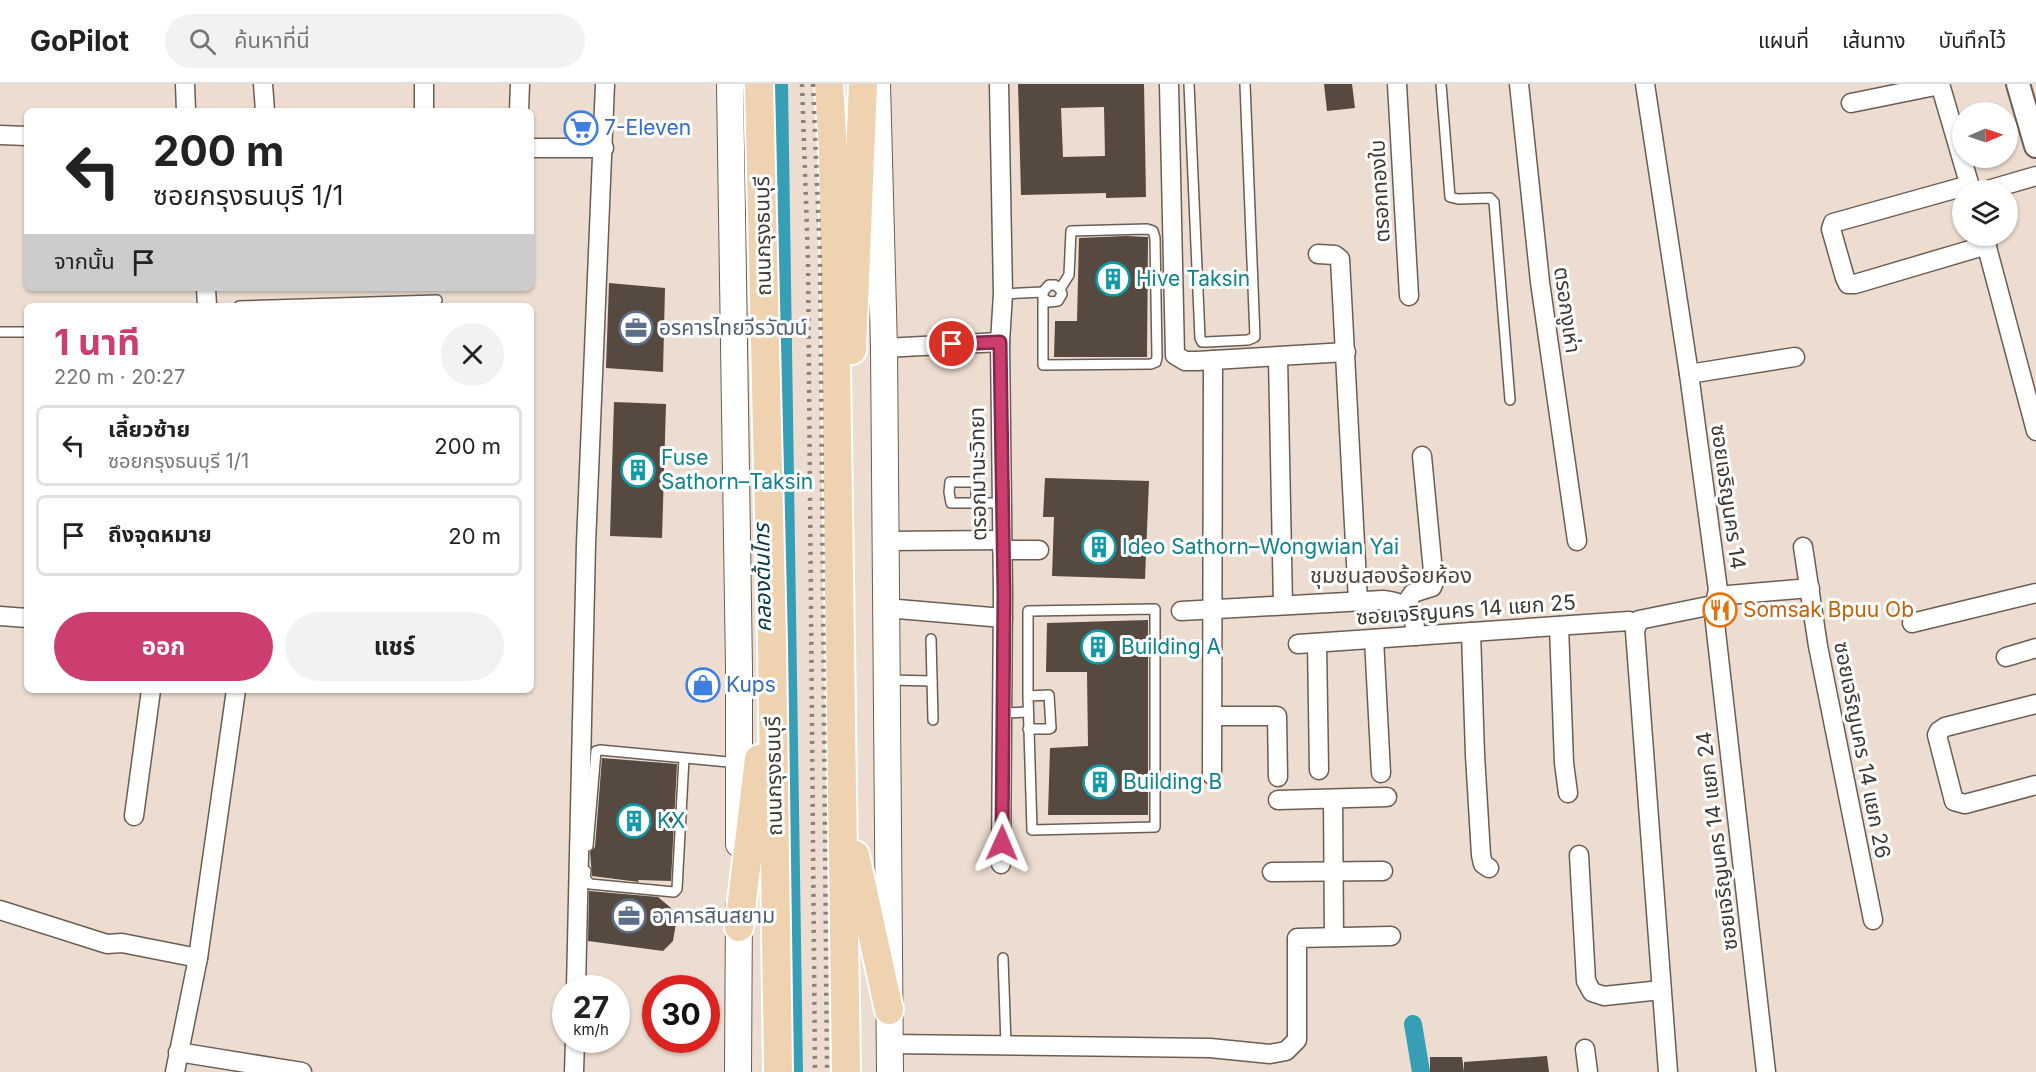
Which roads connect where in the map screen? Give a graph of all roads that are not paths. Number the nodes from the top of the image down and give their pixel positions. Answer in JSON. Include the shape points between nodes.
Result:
{"nodes":[{"id":1,"x":185,"y":84,"type":"edge"},
{"id":2,"x":263,"y":84,"type":"edge"},
{"id":3,"x":424,"y":84,"type":"edge"},
{"id":4,"x":520,"y":84,"type":"edge"},
{"id":5,"x":605,"y":84,"type":"edge"},
{"id":6,"x":730,"y":84,"type":"edge"},
{"id":7,"x":746,"y":84,"type":"edge"},
{"id":8,"x":759,"y":84,"type":"edge"},
{"id":9,"x":829,"y":84,"type":"edge"},
{"id":10,"x":863,"y":84,"type":"edge"},
{"id":11,"x":877,"y":84,"type":"edge"},
{"id":12,"x":999,"y":84,"type":"edge"},
{"id":13,"x":1169,"y":84,"type":"edge"},
{"id":14,"x":1189,"y":84,"type":"edge"},
{"id":15,"x":1245,"y":84,"type":"edge"},
{"id":16,"x":1397,"y":84,"type":"edge"},
{"id":17,"x":1441,"y":84,"type":"edge"},
{"id":18,"x":1519,"y":84,"type":"edge"},
{"id":19,"x":1645,"y":84,"type":"edge"},
{"id":20,"x":2018,"y":84,"type":"edge"},
{"id":21,"x":1940,"y":85,"type":"edge"},
{"id":22,"x":1851,"y":103,"type":"dead end"},
{"id":23,"x":186,"y":108,"type":"edge"},
{"id":24,"x":265,"y":108,"type":"edge"},
{"id":25,"x":424,"y":108,"type":"edge"},
{"id":26,"x":519,"y":108,"type":"edge"},
{"id":27,"x":0,"y":135,"type":"edge"},
{"id":28,"x":24,"y":136,"type":"edge"},
{"id":29,"x":2036,"y":146,"type":"edge"},
{"id":30,"x":534,"y":148,"type":"edge"},
{"id":31,"x":604,"y":148,"type":"junction"},
{"id":32,"x":2036,"y":176,"type":"edge"},
{"id":33,"x":1968,"y":180,"type":"edge"},
{"id":34,"x":2018,"y":181,"type":"edge"},
{"id":35,"x":1952,"y":193,"type":"edge"},
{"id":36,"x":1967,"y":246,"type":"edge"},
{"id":37,"x":1987,"y":246,"type":"edge"},
{"id":38,"x":1318,"y":254,"type":"dead end"},
{"id":39,"x":764,"y":259,"type":"junction"},
{"id":40,"x":1060,"y":289,"type":"junction"},
{"id":41,"x":1003,"y":294,"type":"junction"},
{"id":42,"x":1044,"y":296,"type":"junction"},
{"id":43,"x":1409,"y":296,"type":"dead end"},
{"id":44,"x":437,"y":300,"type":"dead end"},
{"id":45,"x":338,"y":303,"type":"edge"},
{"id":46,"x":0,"y":332,"type":"edge"},
{"id":47,"x":24,"y":332,"type":"edge"},
{"id":48,"x":1000,"y":342,"type":"junction"},
{"id":49,"x":884,"y":348,"type":"junction"},
{"id":50,"x":1346,"y":352,"type":"junction"},
{"id":51,"x":1278,"y":357,"type":"junction"},
{"id":52,"x":1795,"y":357,"type":"dead end"},
{"id":53,"x":1213,"y":360,"type":"junction"},
{"id":54,"x":1689,"y":374,"type":"junction"},
{"id":55,"x":1510,"y":400,"type":"dead end"},
{"id":56,"x":2036,"y":431,"type":"edge"},
{"id":57,"x":1422,"y":456,"type":"dead end"},
{"id":58,"x":837,"y":486,"type":"junction"},
{"id":59,"x":976,"y":503,"type":"dead end"},
{"id":60,"x":1001,"y":503,"type":"junction"},
{"id":61,"x":886,"y":541,"type":"junction"},
{"id":62,"x":1577,"y":541,"type":"dead end"},
{"id":63,"x":1032,"y":544,"type":"dead end"},
{"id":64,"x":1002,"y":545,"type":"junction"},
{"id":65,"x":1803,"y":546,"type":"dead end"},
{"id":66,"x":1810,"y":588,"type":"junction"},
{"id":67,"x":2036,"y":593,"type":"edge"},
{"id":68,"x":1358,"y":601,"type":"junction"},
{"id":69,"x":1715,"y":601,"type":"junction"},
{"id":70,"x":1282,"y":605,"type":"junction"},
{"id":71,"x":1405,"y":605,"type":"junction"},
{"id":72,"x":886,"y":608,"type":"junction"},
{"id":73,"x":1214,"y":609,"type":"junction"},
{"id":74,"x":1181,"y":611,"type":"dead end"},
{"id":75,"x":0,"y":616,"type":"edge"},
{"id":76,"x":24,"y":618,"type":"edge"},
{"id":77,"x":1003,"y":618,"type":"junction"},
{"id":78,"x":1912,"y":623,"type":"dead end"},
{"id":79,"x":1636,"y":624,"type":"junction"},
{"id":80,"x":1559,"y":626,"type":"junction"},
{"id":81,"x":1471,"y":632,"type":"junction"},
{"id":82,"x":1416,"y":636,"type":"junction"},
{"id":83,"x":931,"y":639,"type":"dead end"},
{"id":84,"x":1374,"y":639,"type":"junction"},
{"id":85,"x":772,"y":643,"type":"junction"},
{"id":86,"x":1317,"y":643,"type":"junction"},
{"id":87,"x":1298,"y":644,"type":"dead end"},
{"id":88,"x":2036,"y":648,"type":"edge"},
{"id":89,"x":2006,"y":657,"type":"dead end"},
{"id":90,"x":887,"y":680,"type":"junction"},
{"id":91,"x":932,"y":681,"type":"junction"},
{"id":92,"x":151,"y":693,"type":"edge"},
{"id":93,"x":236,"y":693,"type":"edge"},
{"id":94,"x":1028,"y":696,"type":"junction"},
{"id":95,"x":2036,"y":704,"type":"edge"},
{"id":96,"x":1028,"y":712,"type":"junction"},
{"id":97,"x":1003,"y":713,"type":"junction"},
{"id":98,"x":1213,"y":716,"type":"junction"},
{"id":99,"x":933,"y":720,"type":"dead end"},
{"id":100,"x":1028,"y":729,"type":"junction"},
{"id":101,"x":684,"y":758,"type":"junction"},
{"id":102,"x":739,"y":763,"type":"junction"},
{"id":103,"x":1319,"y":770,"type":"dead end"},
{"id":104,"x":1381,"y":774,"type":"dead end"},
{"id":105,"x":1212,"y":775,"type":"dead end"},
{"id":106,"x":1278,"y":777,"type":"dead end"},
{"id":107,"x":2036,"y":785,"type":"edge"},
{"id":108,"x":1568,"y":793,"type":"dead end"},
{"id":109,"x":1387,"y":797,"type":"dead end"},
{"id":110,"x":1334,"y":799,"type":"junction"},
{"id":111,"x":842,"y":800,"type":"junction"},
{"id":112,"x":1278,"y":800,"type":"dead end"},
{"id":113,"x":134,"y":816,"type":"dead end"},
{"id":114,"x":1578,"y":855,"type":"dead end"},
{"id":115,"x":1001,"y":864,"type":"dead end"},
{"id":116,"x":1489,"y":868,"type":"dead end"},
{"id":117,"x":1383,"y":871,"type":"dead end"},
{"id":118,"x":1272,"y":872,"type":"dead end"},
{"id":119,"x":1334,"y":872,"type":"junction"},
{"id":120,"x":0,"y":910,"type":"edge"},
{"id":121,"x":1873,"y":920,"type":"dead end"},
{"id":122,"x":739,"y":927,"type":"junction"},
{"id":123,"x":1391,"y":936,"type":"dead end"},
{"id":124,"x":1334,"y":937,"type":"junction"},
{"id":125,"x":198,"y":958,"type":"junction"},
{"id":126,"x":1003,"y":958,"type":"dead end"},
{"id":127,"x":576,"y":975,"type":"edge"},
{"id":128,"x":1661,"y":990,"type":"junction"},
{"id":129,"x":889,"y":1010,"type":"junction"},
{"id":130,"x":890,"y":1044,"type":"junction"},
{"id":131,"x":1006,"y":1045,"type":"junction"},
{"id":132,"x":1585,"y":1048,"type":"dead end"},
{"id":133,"x":178,"y":1052,"type":"junction"},
{"id":134,"x":574,"y":1053,"type":"edge"},
{"id":135,"x":275,"y":1070,"type":"edge"},
{"id":136,"x":175,"y":1072,"type":"edge"},
{"id":137,"x":302,"y":1072,"type":"edge"},
{"id":138,"x":574,"y":1072,"type":"edge"},
{"id":139,"x":738,"y":1072,"type":"edge"},
{"id":140,"x":778,"y":1072,"type":"edge"},
{"id":141,"x":846,"y":1072,"type":"edge"},
{"id":142,"x":890,"y":1072,"type":"edge"},
{"id":143,"x":1588,"y":1072,"type":"edge"},
{"id":144,"x":1668,"y":1072,"type":"edge"},
{"id":145,"x":1766,"y":1072,"type":"edge"}],
"edges":[{"from":1,"to":23,"type":"street"},
{"from":2,"to":24,"type":"street"},
{"from":3,"to":25,"type":"street"},
{"from":4,"to":26,"type":"street"},
{"from":5,"to":31,"type":"street"},
{"from":6,"to":102,"type":"main road","name":"ถนนกรุงธนบุรี"},
{"from":7,"to":39,"type":"main road"},
{"from":8,"to":39,"type":"main road","name":"ถนนกรุงธนบุรี"},
{"from":9,"to":58,"type":"main road"},
{"from":10,"to":58,"type":"main road","via":[[854,321]]},
{"from":11,"to":49,"type":"main road"},
{"from":12,"to":41,"type":"street","name":"ตรอกมานะวิทยา"},
{"from":13,"to":53,"type":"street","via":[[1175,355],[1185,361]]},
{"from":14,"to":15,"type":"lane","via":[[1200,338],[1207,342],[1255,337]]},
{"from":16,"to":43,"type":"street","name":"ตรอกทองใบ"},
{"from":17,"to":55,"type":"lane","via":[[1450,197],[1490,198],[1494,202]]},
{"from":18,"to":62,"type":"street","name":"ตรอกงูเห่า","via":[[1540,282]]},
{"from":19,"to":54,"type":"street","name":"ซอยเจริญนคร 14"},
{"from":20,"to":29,"type":"street"},
{"from":21,"to":22,"type":"street"},
{"from":21,"to":33,"type":"street"},
{"from":27,"to":28,"type":"street"},
{"from":30,"to":31,"type":"street"},
{"from":31,"to":127,"type":"street","via":[[586,544]]},
{"from":32,"to":34,"type":"street"},
{"from":35,"to":36,"type":"street","via":[[1833,223],[1831,229],[1845,278],[1848,284],[1855,284]]},
{"from":37,"to":56,"type":"street"},
{"from":38,"to":50,"type":"street","via":[[1340,259]]},
{"from":39,"to":85,"type":"main road","name":"ถนนกรุงธนบุรี"},
{"from":40,"to":42,"type":"lane","via":[[1046,287]]},
{"from":40,"to":42,"type":"lane","via":[[1058,302],[1049,302]]},
{"from":40,"to":42,"type":"lane","via":[[1069,275],[1071,231],[1154,231],[1156,362],[1044,365]]},
{"from":41,"to":42,"type":"lane"},
{"from":41,"to":48,"type":"street","name":"ตรอกมานะวิทยา"},
{"from":44,"to":45,"type":"lane"},
{"from":46,"to":47,"type":"lane"},
{"from":48,"to":49,"type":"street"},
{"from":48,"to":60,"type":"street","name":"ตรอกมานะวิทยา"},
{"from":49,"to":61,"type":"main road"},
{"from":50,"to":51,"type":"street"},
{"from":50,"to":68,"type":"street"},
{"from":51,"to":53,"type":"street"},
{"from":51,"to":70,"type":"street"},
{"from":52,"to":54,"type":"street"},
{"from":53,"to":73,"type":"street"},
{"from":54,"to":69,"type":"street","name":"ซอยเจริญนคร 14","via":[[1718,590]]},
{"from":57,"to":71,"type":"street","via":[[1434,582],[1432,587],[1413,593]]},
{"from":58,"to":111,"type":"main road"},
{"from":59,"to":60,"type":"lane"},
{"from":60,"to":64,"type":"street","name":"ตรอกมานะวิทยา"},
{"from":61,"to":64,"type":"street"},
{"from":61,"to":72,"type":"main road"},
{"from":63,"to":64,"type":"street"},
{"from":64,"to":77,"type":"street","name":"ตรอกมานะวิทยา"},
{"from":65,"to":66,"type":"street","name":"ซอยเจริญนคร 14 แยก 26"},
{"from":66,"to":69,"type":"street"},
{"from":66,"to":121,"type":"street","name":"ซอยเจริญนคร 14 แยก 26"},
{"from":67,"to":78,"type":"street"},
{"from":68,"to":70,"type":"street"},
{"from":68,"to":71,"type":"street","via":[[1383,600]]},
{"from":69,"to":79,"type":"street","via":[[1639,620]]},
{"from":69,"to":145,"type":"street","name":"ซอยเจริญนคร 14 แยก 24"},
{"from":70,"to":73,"type":"street"},
{"from":71,"to":82,"type":"street","via":[[1415,622]]},
{"from":72,"to":77,"type":"street"},
{"from":72,"to":90,"type":"main road"},
{"from":73,"to":74,"type":"street"},
{"from":73,"to":98,"type":"street"},
{"from":75,"to":76,"type":"street"},
{"from":77,"to":97,"type":"street","name":"ตรอกมานะวิทยา"},
{"from":79,"to":80,"type":"street","name":"ซอยเจริญนคร 14 แยก 25","via":[[1629,621]]},
{"from":79,"to":128,"type":"street"},
{"from":80,"to":81,"type":"street","name":"ซอยเจริญนคร 14 แยก 25"},
{"from":80,"to":108,"type":"street"},
{"from":81,"to":82,"type":"street","name":"ซอยเจริญนคร 14 แยก 25"},
{"from":81,"to":116,"type":"street","via":[[1480,855]]},
{"from":82,"to":84,"type":"street","name":"ซอยเจริญนคร 14 แยก 25"},
{"from":83,"to":91,"type":"lane"},
{"from":84,"to":86,"type":"street","name":"ซอยเจริญนคร 14 แยก 25"},
{"from":84,"to":104,"type":"street"},
{"from":85,"to":122,"type":"main road"},
{"from":85,"to":140,"type":"main road","name":"ถนนกรุงธนบุรี"},
{"from":86,"to":87,"type":"street","name":"ซอยเจริญนคร 14 แยก 25"},
{"from":86,"to":103,"type":"street"},
{"from":88,"to":89,"type":"street"},
{"from":90,"to":91,"type":"lane"},
{"from":90,"to":129,"type":"main road"},
{"from":91,"to":99,"type":"lane"},
{"from":92,"to":113,"type":"street"},
{"from":93,"to":125,"type":"street"},
{"from":94,"to":96,"type":"lane"},
{"from":94,"to":100,"type":"lane","via":[[1049,695],[1051,728]]},
{"from":94,"to":100,"type":"lane","via":[[1028,611],[1155,609],[1155,827],[1032,830]]},
{"from":95,"to":107,"type":"street","via":[[1945,727],[1937,735],[1954,801],[1965,804]]},
{"from":96,"to":97,"type":"lane"},
{"from":96,"to":100,"type":"lane"},
{"from":97,"to":115,"type":"street","name":"ตรอกมานะวิทยา"},
{"from":98,"to":105,"type":"street"},
{"from":98,"to":106,"type":"street","via":[[1277,716]]},
{"from":101,"to":101,"type":"lane","via":[[596,751],[585,878],[590,884],[677,890]]},
{"from":101,"to":102,"type":"lane"},
{"from":102,"to":122,"type":"main road","name":"ถนนกรุงธนบุรี"},
{"from":109,"to":110,"type":"street"},
{"from":110,"to":112,"type":"street"},
{"from":110,"to":119,"type":"street"},
{"from":111,"to":129,"type":"main road"},
{"from":111,"to":141,"type":"main road"},
{"from":114,"to":128,"type":"street","via":[[1586,981],[1592,992],[1604,996]]},
{"from":117,"to":119,"type":"street"},
{"from":118,"to":119,"type":"street"},
{"from":119,"to":124,"type":"street"},
{"from":120,"to":125,"type":"street","via":[[107,944],[122,943]]},
{"from":122,"to":139,"type":"main road","name":"ถนนกรุงธนบุรี"},
{"from":123,"to":124,"type":"street"},
{"from":124,"to":131,"type":"street","via":[[1297,938],[1297,1040],[1286,1051],[1270,1054],[1210,1048]]},
{"from":125,"to":133,"type":"street"},
{"from":126,"to":131,"type":"lane"},
{"from":128,"to":144,"type":"street"},
{"from":129,"to":130,"type":"main road"},
{"from":130,"to":131,"type":"street"},
{"from":130,"to":142,"type":"main road"},
{"from":132,"to":143,"type":"street"},
{"from":133,"to":135,"type":"street"},
{"from":133,"to":136,"type":"street"},
{"from":134,"to":138,"type":"street"},
{"from":135,"to":137,"type":"street"}]}
